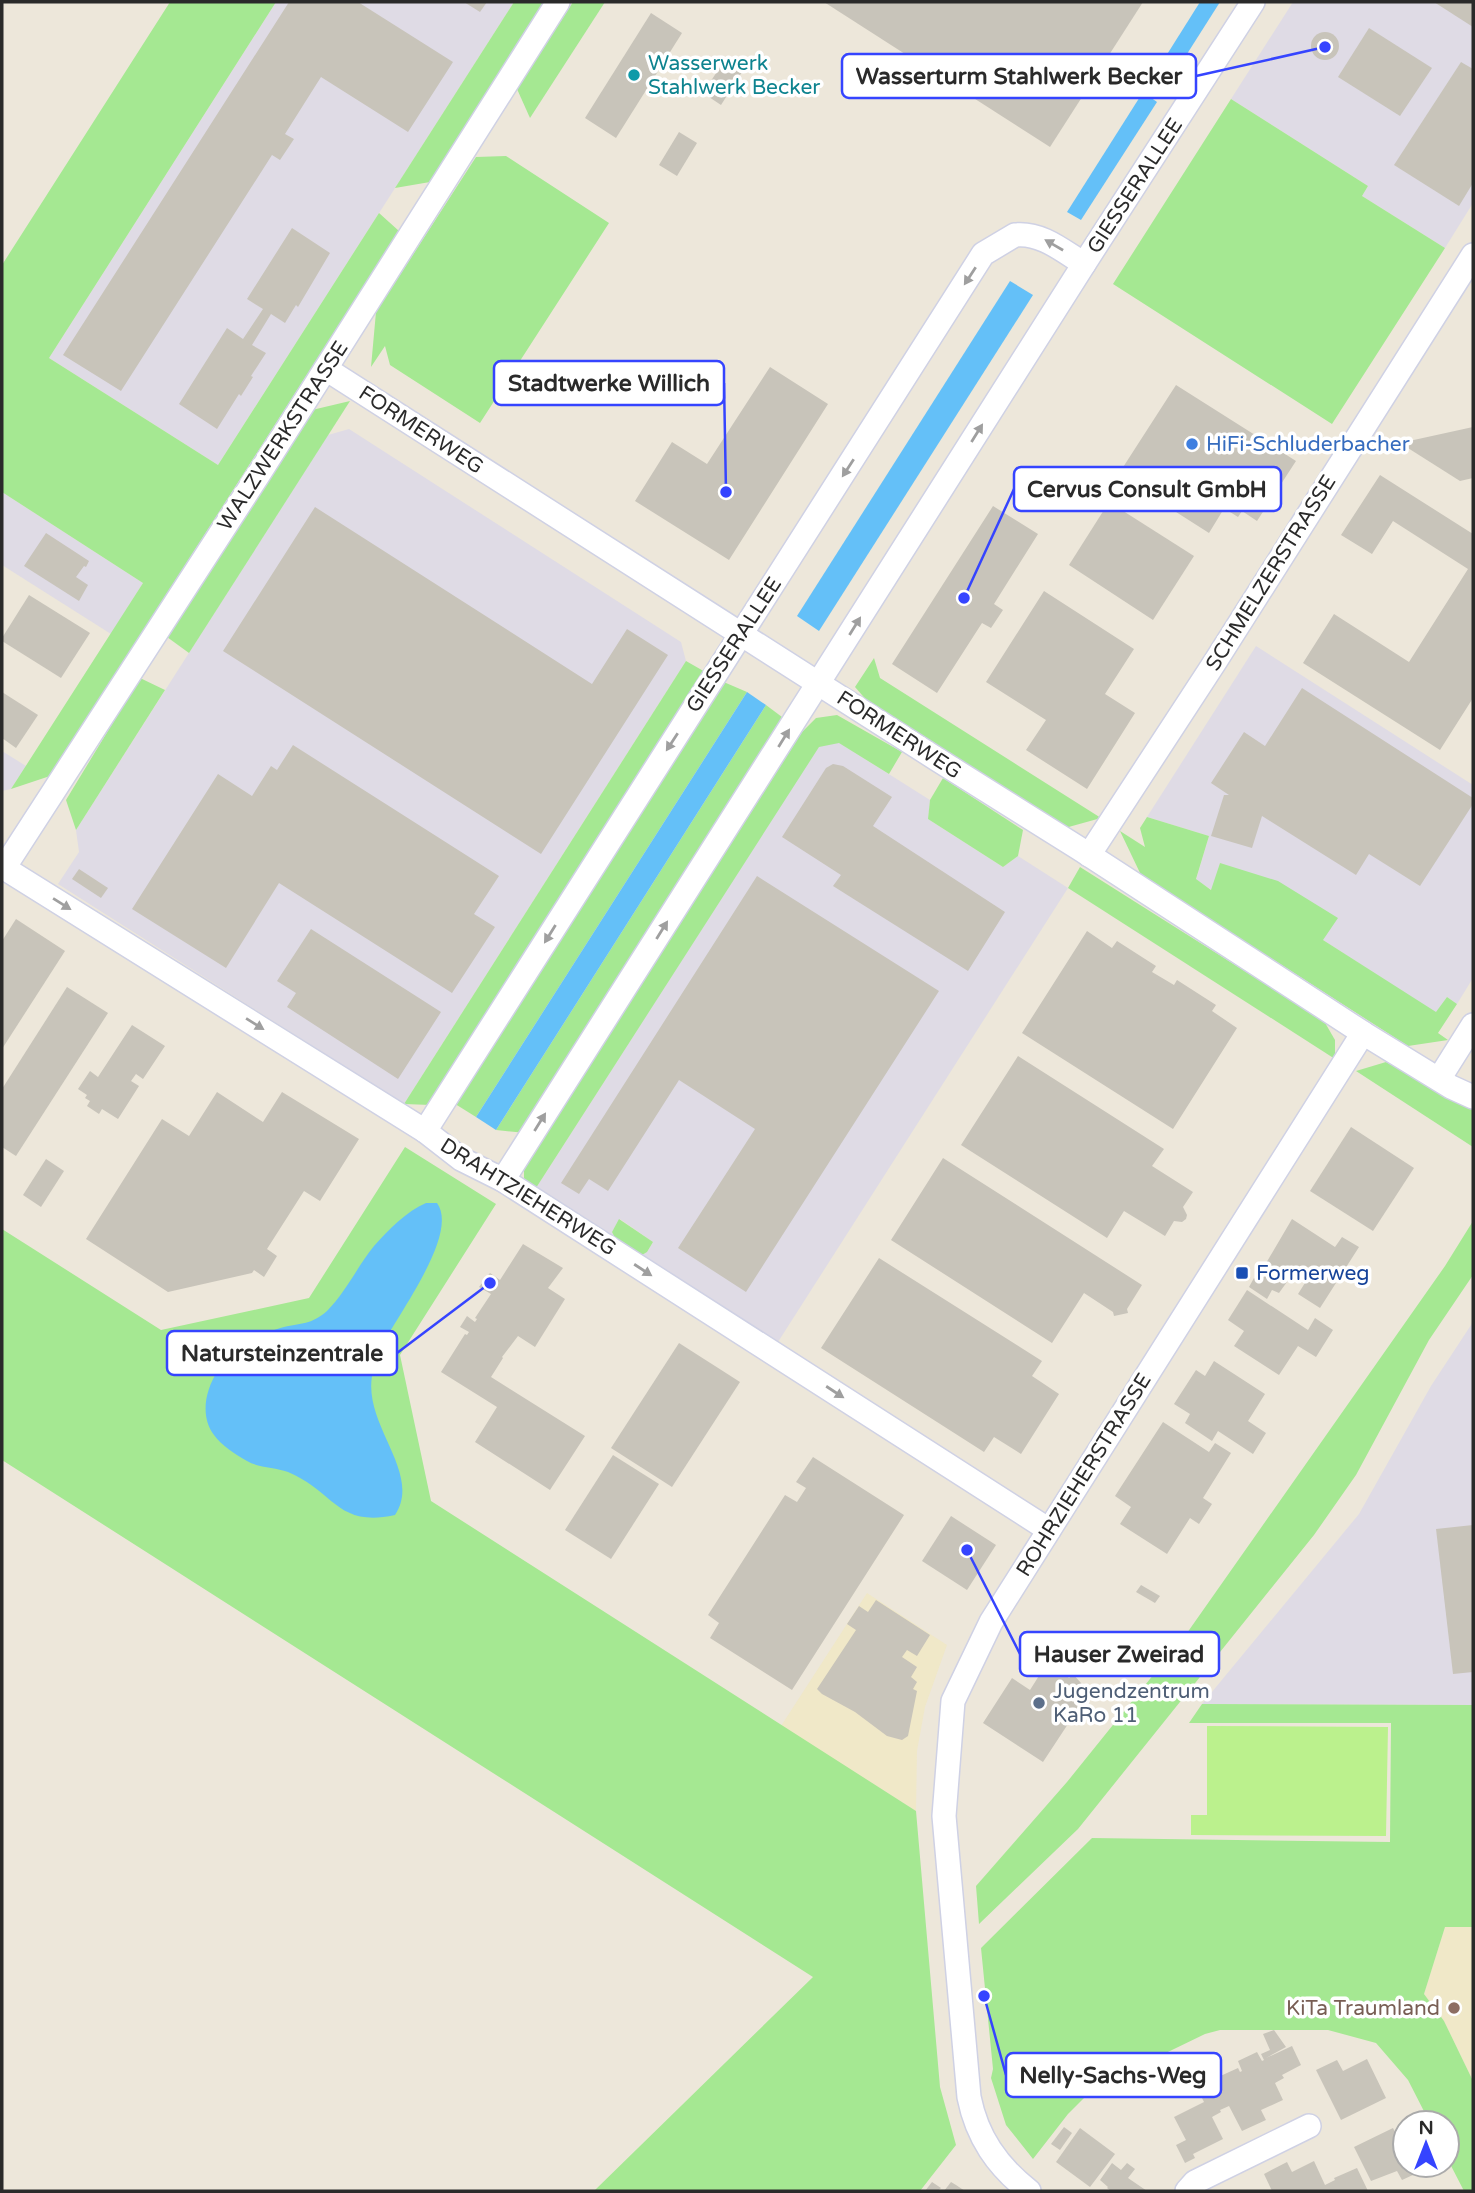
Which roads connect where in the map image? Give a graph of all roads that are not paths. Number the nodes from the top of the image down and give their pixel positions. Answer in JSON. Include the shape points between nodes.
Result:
{"nodes":[{"id":1,"x":558,"y":2,"type":"edge"},
{"id":2,"x":1253,"y":2,"type":"edge"},
{"id":3,"x":1473,"y":255,"type":"edge"},
{"id":4,"x":1084,"y":264,"type":"junction"},
{"id":5,"x":326,"y":369,"type":"junction"},
{"id":6,"x":741,"y":635,"type":"junction"},
{"id":7,"x":819,"y":684,"type":"junction"},
{"id":8,"x":1089,"y":855,"type":"junction"},
{"id":9,"x":4,"y":868,"type":"joint"},
{"id":10,"x":1473,"y":1025,"type":"edge"},
{"id":11,"x":1363,"y":1033,"type":"junction"},
{"id":12,"x":1439,"y":1079,"type":"junction"},
{"id":13,"x":1473,"y":1097,"type":"edge"},
{"id":14,"x":425,"y":1131,"type":"junction"},
{"id":15,"x":503,"y":1180,"type":"junction"},
{"id":16,"x":1049,"y":1530,"type":"junction"},
{"id":17,"x":1309,"y":2126,"type":"dead end"},
{"id":18,"x":1029,"y":2191,"type":"edge"},
{"id":19,"x":1187,"y":2191,"type":"edge"}],
"edges":[{"from":1,"to":5,"type":"street","name":"WALZWERKSTRASSE"},
{"from":2,"to":4,"type":"street","name":"GIESSERALLEE"},
{"from":3,"to":8,"type":"street","name":"SCHMELZERSTRASSE"},
{"from":4,"to":6,"type":"street","name":"GIESSERALLEE","one_way":true,"via":[[1045,240],[1021,234],[984,254]]},
{"from":7,"to":4,"type":"street","name":"GIESSERALLEE","one_way":true},
{"from":5,"to":6,"type":"street","name":"FORMERWEG"},
{"from":5,"to":9,"type":"street","name":"WALZWERKSTRASSE"},
{"from":6,"to":7,"type":"street","name":"FORMERWEG"},
{"from":6,"to":14,"type":"street","name":"GIESSERALLEE","one_way":true},
{"from":7,"to":8,"type":"street","name":"FORMERWEG"},
{"from":15,"to":7,"type":"street","name":"GIESSERALLEE","one_way":true},
{"from":8,"to":11,"type":"street","name":"FORMERWEG"},
{"from":9,"to":14,"type":"street","name":"DRAHTZIEHERWEG","one_way":true},
{"from":10,"to":12,"type":"street"},
{"from":11,"to":12,"type":"street","name":"FORMERWEG"},
{"from":11,"to":16,"type":"street","name":"ROHRZIEHERSTRASSE"},
{"from":12,"to":13,"type":"street","name":"FORMERWEG"},
{"from":14,"to":15,"type":"street","name":"DRAHTZIEHERWEG","via":[[461,1158]]},
{"from":15,"to":16,"type":"street","name":"DRAHTZIEHERWEG","one_way":true},
{"from":16,"to":18,"type":"street","name":"ROHRZIEHERSTRASSE","via":[[991,1622],[953,1701],[944,1816],[972,2110],[991,2153]]},
{"from":17,"to":19,"type":"street","via":[[1195,2182]]}]}
